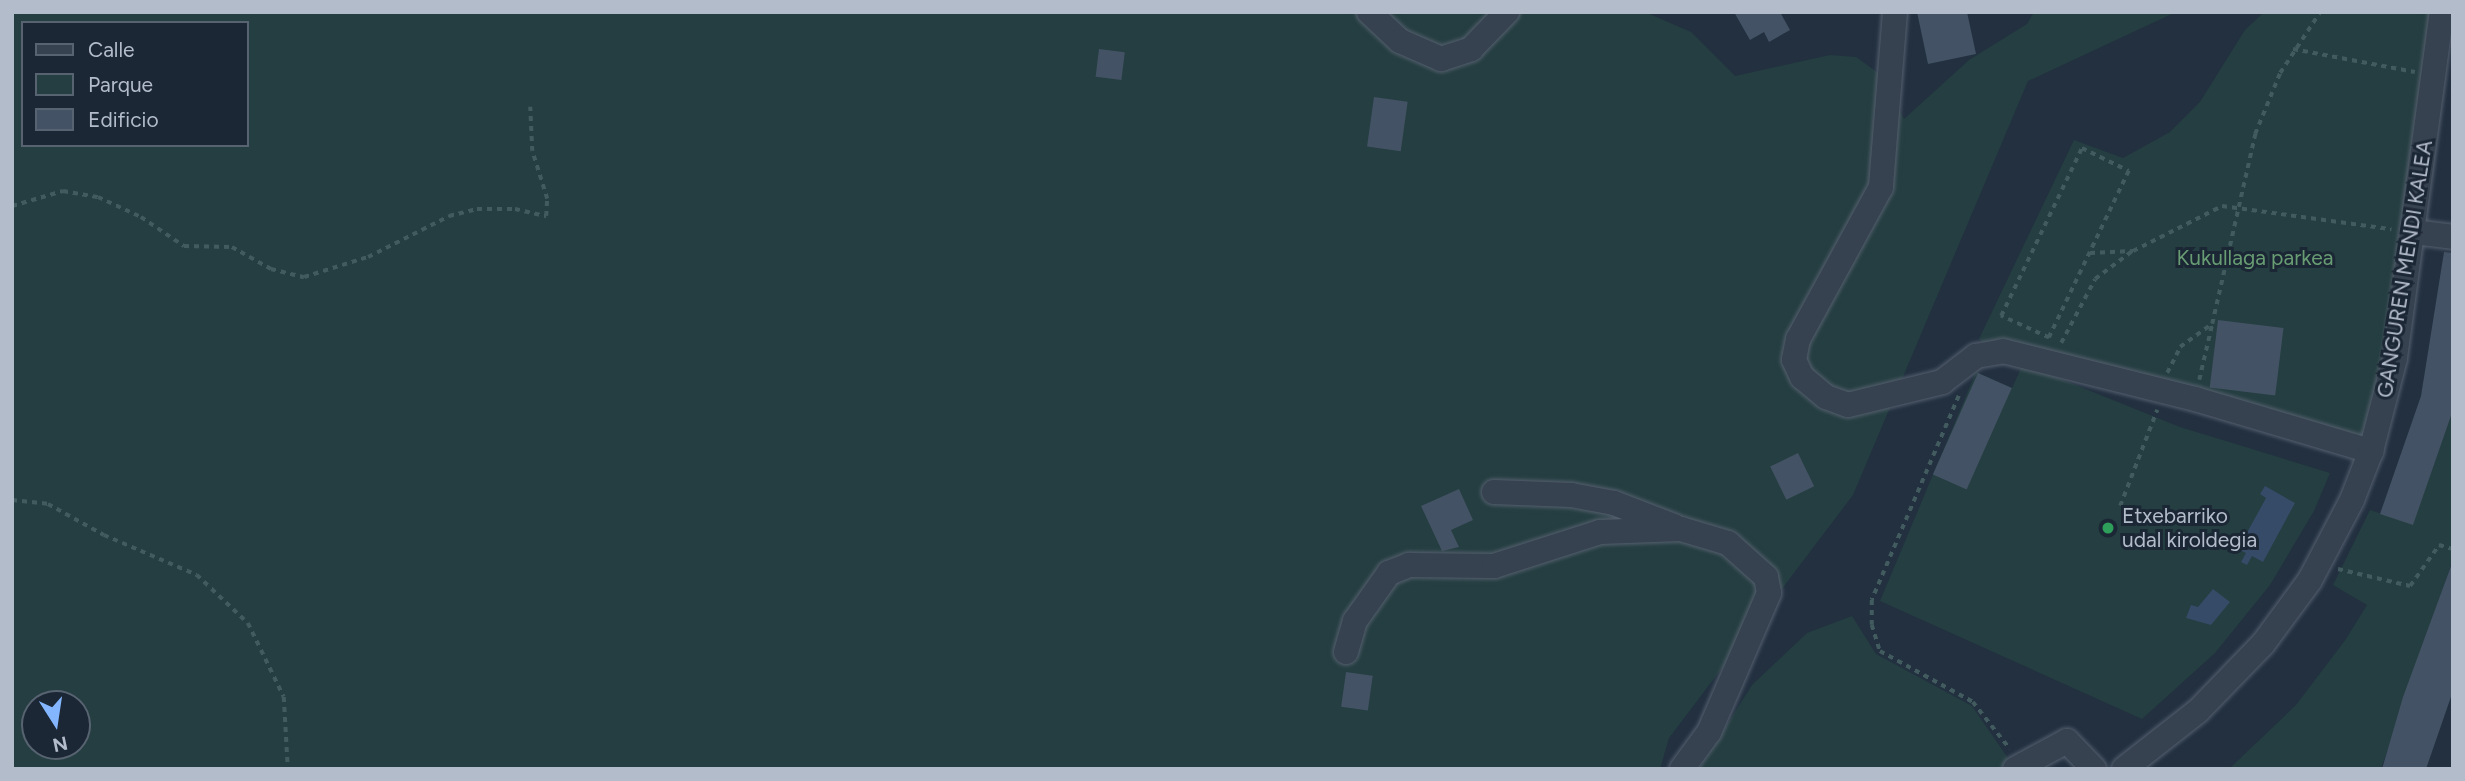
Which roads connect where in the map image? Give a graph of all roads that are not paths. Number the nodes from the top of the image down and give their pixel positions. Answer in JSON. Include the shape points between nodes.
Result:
{"nodes":[{"id":1,"x":1369,"y":12,"type":"edge"},
{"id":2,"x":1507,"y":12,"type":"edge"},
{"id":3,"x":1895,"y":12,"type":"edge"},
{"id":4,"x":2442,"y":12,"type":"edge"},
{"id":5,"x":2403,"y":230,"type":"junction"},
{"id":6,"x":2453,"y":237,"type":"edge"},
{"id":7,"x":2371,"y":451,"type":"junction"},
{"id":8,"x":1494,"y":492,"type":"dead end"},
{"id":9,"x":1681,"y":529,"type":"junction"},
{"id":10,"x":1346,"y":652,"type":"dead end"},
{"id":11,"x":2016,"y":768,"type":"edge"},
{"id":12,"x":1682,"y":769,"type":"edge"},
{"id":13,"x":2094,"y":769,"type":"edge"},
{"id":14,"x":2124,"y":769,"type":"edge"}],
"edges":[{"from":1,"to":2,"type":"street","via":[[1400,41],[1441,59],[1471,49]]},
{"from":3,"to":7,"type":"street","via":[[1881,187],[1798,339],[1797,370],[1826,397],[1848,405],[1942,382],[1976,356],[1991,351],[2195,399]]},
{"from":4,"to":5,"type":"street","name":"GANGUREN MENDI KALEA"},
{"from":5,"to":6,"type":"street"},
{"from":5,"to":7,"type":"street","name":"GANGUREN MENDI KALEA","via":[[2395,358]]},
{"from":7,"to":14,"type":"street","name":"GANGUREN MENDI KALEA","via":[[2319,564],[2279,624],[2230,680]]},
{"from":8,"to":9,"type":"street","via":[[1571,495],[1614,503]]},
{"from":9,"to":10,"type":"street","via":[[1600,532],[1494,566],[1409,565],[1389,573],[1355,621]]},
{"from":9,"to":12,"type":"street","via":[[1728,543],[1751,559],[1766,577],[1769,593],[1709,732]]},
{"from":11,"to":13,"type":"street","via":[[2067,741]]}]}
